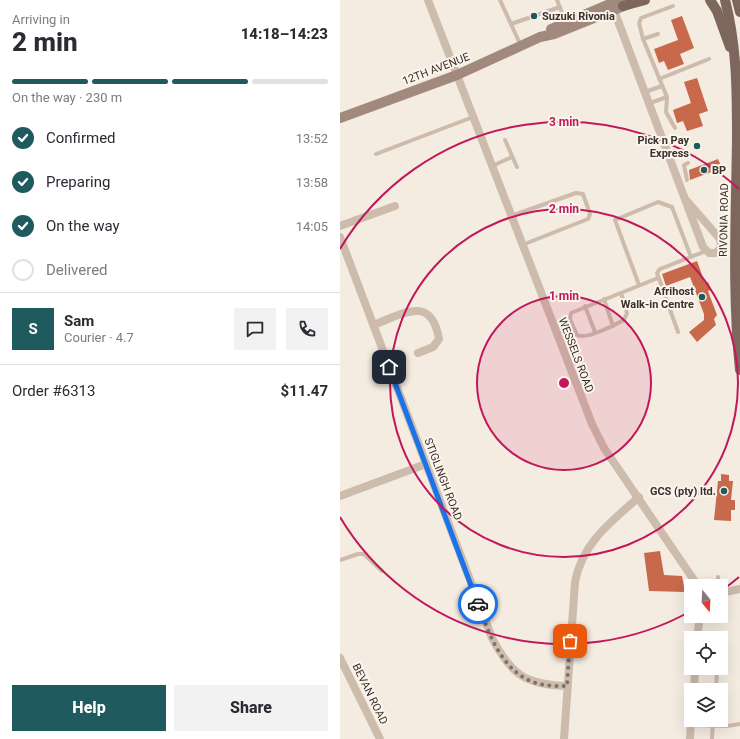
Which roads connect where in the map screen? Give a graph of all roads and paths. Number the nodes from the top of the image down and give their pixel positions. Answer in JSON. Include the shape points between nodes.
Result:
{"nodes":[{"id":1,"x":428,"y":0,"type":"edge"},
{"id":2,"x":500,"y":0,"type":"edge"},
{"id":3,"x":638,"y":0,"type":"edge"},
{"id":4,"x":645,"y":0,"type":"edge"},
{"id":5,"x":710,"y":0,"type":"edge"},
{"id":6,"x":725,"y":0,"type":"edge"},
{"id":7,"x":737,"y":0,"type":"edge"},
{"id":8,"x":559,"y":1,"type":"edge"},
{"id":9,"x":616,"y":4,"type":"edge"},
{"id":10,"x":673,"y":6,"type":"dead end"},
{"id":11,"x":560,"y":7,"type":"junction"},
{"id":12,"x":740,"y":12,"type":"edge"},
{"id":13,"x":566,"y":22,"type":"junction"},
{"id":14,"x":511,"y":24,"type":"junction"},
{"id":15,"x":658,"y":34,"type":"dead end"},
{"id":16,"x":540,"y":37,"type":"junction"},
{"id":17,"x":643,"y":39,"type":"junction"},
{"id":18,"x":521,"y":46,"type":"junction"},
{"id":19,"x":709,"y":59,"type":"dead end"},
{"id":20,"x":736,"y":72,"type":"junction"},
{"id":21,"x":457,"y":75,"type":"junction"},
{"id":22,"x":659,"y":80,"type":"junction"},
{"id":23,"x":662,"y":86,"type":"junction"},
{"id":24,"x":645,"y":92,"type":"junction"},
{"id":25,"x":667,"y":97,"type":"junction"},
{"id":26,"x":650,"y":103,"type":"junction"},
{"id":27,"x":473,"y":117,"type":"junction"},
{"id":28,"x":340,"y":118,"type":"edge"},
{"id":29,"x":675,"y":128,"type":"dead end"},
{"id":30,"x":505,"y":140,"type":"dead end"},
{"id":31,"x":376,"y":154,"type":"dead end"},
{"id":32,"x":512,"y":157,"type":"junction"},
{"id":33,"x":688,"y":163,"type":"dead end"},
{"id":34,"x":492,"y":166,"type":"junction"},
{"id":35,"x":517,"y":167,"type":"dead end"},
{"id":36,"x":687,"y":180,"type":"dead end"},
{"id":37,"x":687,"y":201,"type":"junction"},
{"id":38,"x":395,"y":206,"type":"dead end"},
{"id":39,"x":511,"y":216,"type":"junction"},
{"id":40,"x":340,"y":226,"type":"edge"},
{"id":41,"x":340,"y":237,"type":"edge"},
{"id":42,"x":522,"y":245,"type":"junction"},
{"id":43,"x":706,"y":251,"type":"junction"},
{"id":44,"x":691,"y":257,"type":"junction"},
{"id":45,"x":658,"y":278,"type":"junction"},
{"id":46,"x":639,"y":285,"type":"junction"},
{"id":47,"x":621,"y":292,"type":"junction"},
{"id":48,"x":604,"y":299,"type":"junction"},
{"id":49,"x":585,"y":306,"type":"junction"},
{"id":50,"x":373,"y":325,"type":"junction"},
{"id":51,"x":613,"y":326,"type":"junction"},
{"id":52,"x":595,"y":332,"type":"junction"},
{"id":53,"x":678,"y":332,"type":"dead end"},
{"id":54,"x":418,"y":353,"type":"dead end"},
{"id":55,"x":740,"y":370,"type":"edge"},
{"id":56,"x":426,"y":464,"type":"junction"},
{"id":57,"x":340,"y":496,"type":"edge"},
{"id":58,"x":639,"y":497,"type":"junction"},
{"id":59,"x":340,"y":560,"type":"edge"},
{"id":60,"x":382,"y":571,"type":"dead end"},
{"id":61,"x":693,"y":579,"type":"edge"},
{"id":62,"x":740,"y":590,"type":"edge"},
{"id":63,"x":728,"y":592,"type":"edge"},
{"id":64,"x":340,"y":658,"type":"edge"},
{"id":65,"x":567,"y":686,"type":"junction"},
{"id":66,"x":740,"y":724,"type":"edge"},
{"id":67,"x":728,"y":726,"type":"edge"},
{"id":68,"x":691,"y":727,"type":"edge"},
{"id":69,"x":713,"y":727,"type":"edge"},
{"id":70,"x":379,"y":738,"type":"edge"},
{"id":71,"x":564,"y":739,"type":"edge"},
{"id":72,"x":690,"y":739,"type":"edge"},
{"id":73,"x":712,"y":739,"type":"edge"}],
"edges":[{"from":1,"to":21,"type":"street","name":"WESSELS ROAD"},
{"from":2,"to":14,"type":"lane"},
{"from":3,"to":9,"type":"main road","name":"12TH AVENUE"},
{"from":4,"to":9,"type":"main road"},
{"from":5,"to":20,"type":"main road","via":[[722,23]]},
{"from":6,"to":20,"type":"main road","name":"RIVONIA ROAD","via":[[732,26]]},
{"from":7,"to":12,"type":"main road"},
{"from":8,"to":11,"type":"lane"},
{"from":9,"to":13,"type":"main road","name":"12TH AVENUE"},
{"from":9,"to":16,"type":"main road","name":"12TH AVENUE","via":[[554,34]]},
{"from":9,"to":24,"type":"street"},
{"from":10,"to":17,"type":"lane","via":[[641,18],[639,23]]},
{"from":11,"to":13,"type":"lane"},
{"from":11,"to":14,"type":"lane"},
{"from":13,"to":16,"type":"main road","name":"12TH AVENUE"},
{"from":14,"to":18,"type":"lane"},
{"from":15,"to":17,"type":"lane"},
{"from":16,"to":18,"type":"main road","name":"12TH AVENUE"},
{"from":17,"to":22,"type":"lane"},
{"from":18,"to":21,"type":"main road","name":"12TH AVENUE"},
{"from":19,"to":22,"type":"lane"},
{"from":20,"to":55,"type":"main road","name":"RIVONIA ROAD","via":[[735,279]]},
{"from":21,"to":27,"type":"street","name":"WESSELS ROAD"},
{"from":21,"to":28,"type":"main road","name":"12TH AVENUE"},
{"from":22,"to":23,"type":"lane"},
{"from":23,"to":24,"type":"lane"},
{"from":23,"to":25,"type":"lane"},
{"from":24,"to":26,"type":"street"},
{"from":25,"to":26,"type":"lane"},
{"from":25,"to":29,"type":"lane","via":[[666,112]]},
{"from":26,"to":37,"type":"street"},
{"from":27,"to":31,"type":"lane"},
{"from":27,"to":34,"type":"street","name":"WESSELS ROAD"},
{"from":30,"to":32,"type":"lane"},
{"from":32,"to":34,"type":"lane"},
{"from":32,"to":35,"type":"lane"},
{"from":33,"to":36,"type":"lane","via":[[684,165]]},
{"from":34,"to":39,"type":"street","name":"WESSELS ROAD"},
{"from":37,"to":43,"type":"street"},
{"from":37,"to":43,"type":"street","via":[[721,243],[716,252],[712,254]]},
{"from":38,"to":40,"type":"street"},
{"from":39,"to":42,"type":"street","name":"WESSELS ROAD"},
{"from":39,"to":42,"type":"lane","via":[[576,193],[583,194],[590,214],[588,220]]},
{"from":41,"to":50,"type":"street","name":"STIGLINGH ROAD"},
{"from":42,"to":58,"type":"street","name":"WESSELS ROAD","via":[[592,424],[604,448]]},
{"from":43,"to":44,"type":"lane"},
{"from":44,"to":45,"type":"lane","via":[[660,270],[656,273]]},
{"from":44,"to":46,"type":"lane","via":[[672,207],[658,202],[615,220]]},
{"from":45,"to":46,"type":"lane"},
{"from":45,"to":53,"type":"lane"},
{"from":46,"to":47,"type":"lane"},
{"from":47,"to":48,"type":"lane"},
{"from":47,"to":51,"type":"lane","via":[[627,315],[624,320]]},
{"from":48,"to":49,"type":"lane"},
{"from":48,"to":51,"type":"lane"},
{"from":49,"to":52,"type":"lane"},
{"from":49,"to":52,"type":"lane","via":[[571,313],[570,319],[578,336]]},
{"from":50,"to":54,"type":"street","via":[[415,310],[424,311],[432,320],[439,337],[433,347]]},
{"from":50,"to":56,"type":"street","name":"STIGLINGH ROAD"},
{"from":51,"to":52,"type":"lane"},
{"from":56,"to":57,"type":"street"},
{"from":56,"to":65,"type":"street","name":"STIGLINGH ROAD","via":[[496,647],[513,669],[526,679],[543,685]]},
{"from":58,"to":61,"type":"street","name":"WESSELS ROAD"},
{"from":58,"to":65,"type":"street","via":[[595,537],[579,566],[575,582]]},
{"from":59,"to":60,"type":"lane","via":[[364,554]]},
{"from":62,"to":63,"type":"street"},
{"from":64,"to":70,"type":"street","name":"BEVAN ROAD"},
{"from":65,"to":71,"type":"street"},
{"from":66,"to":67,"type":"lane"},
{"from":68,"to":72,"type":"street"},
{"from":69,"to":73,"type":"lane"}]}
